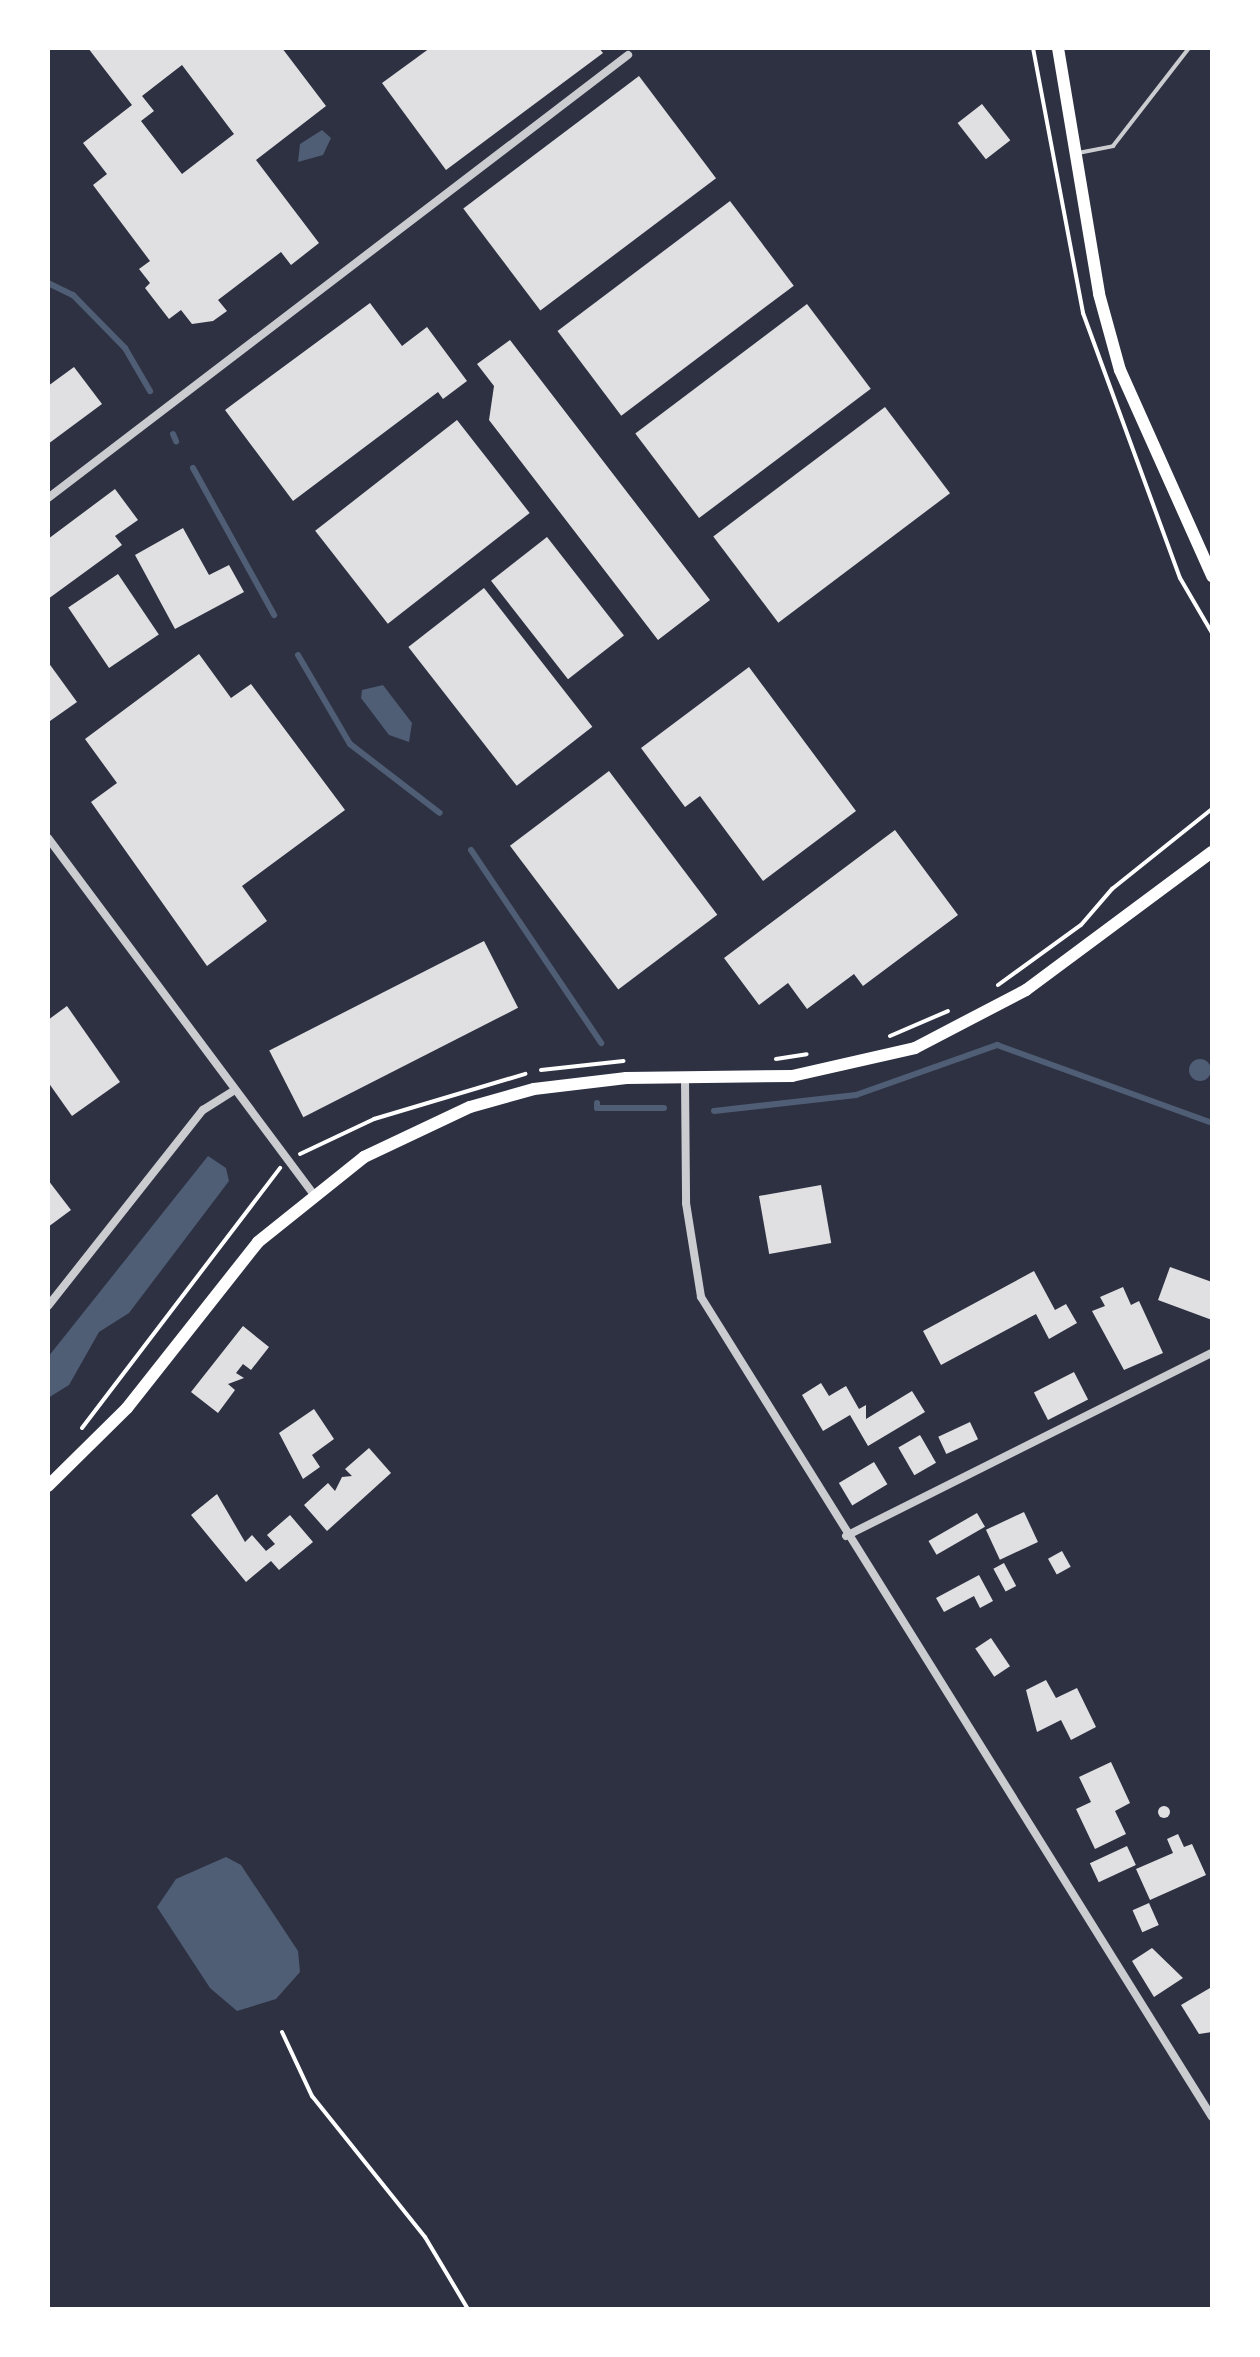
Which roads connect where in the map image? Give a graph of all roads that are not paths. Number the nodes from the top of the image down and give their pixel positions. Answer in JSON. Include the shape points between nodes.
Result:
{"nodes":[{"id":1,"x":1058,"y":48,"type":"edge"},
{"id":2,"x":1189,"y":48,"type":"edge"},
{"id":3,"x":628,"y":55,"type":"dead end"},
{"id":4,"x":1076,"y":154,"type":"junction"},
{"id":5,"x":48,"y":498,"type":"edge"},
{"id":6,"x":1212,"y":576,"type":"edge"},
{"id":7,"x":48,"y":838,"type":"edge"},
{"id":8,"x":1212,"y":852,"type":"edge"},
{"id":9,"x":685,"y":1079,"type":"junction"},
{"id":10,"x":232,"y":1092,"type":"junction"},
{"id":11,"x":313,"y":1193,"type":"junction"},
{"id":12,"x":48,"y":1306,"type":"edge"},
{"id":13,"x":1212,"y":1353,"type":"edge"},
{"id":14,"x":48,"y":1486,"type":"edge"},
{"id":15,"x":846,"y":1536,"type":"junction"},
{"id":16,"x":1212,"y":2117,"type":"edge"}],
"edges":[{"from":1,"to":4,"type":"main road"},
{"from":2,"to":4,"type":"lane","via":[[1113,146]]},
{"from":3,"to":5,"type":"street"},
{"from":4,"to":6,"type":"main road","via":[[1099,294],[1120,370]]},
{"from":7,"to":10,"type":"street"},
{"from":8,"to":9,"type":"main road","via":[[1026,990],[915,1048],[792,1076]]},
{"from":9,"to":11,"type":"main road","via":[[580,1082],[470,1107],[364,1157]]},
{"from":9,"to":15,"type":"street","via":[[686,1203],[701,1297]]},
{"from":10,"to":11,"type":"street"},
{"from":10,"to":12,"type":"street","via":[[203,1110]]},
{"from":11,"to":14,"type":"main road","via":[[250,1251],[127,1408]]},
{"from":13,"to":15,"type":"street"},
{"from":15,"to":16,"type":"street"}]}
